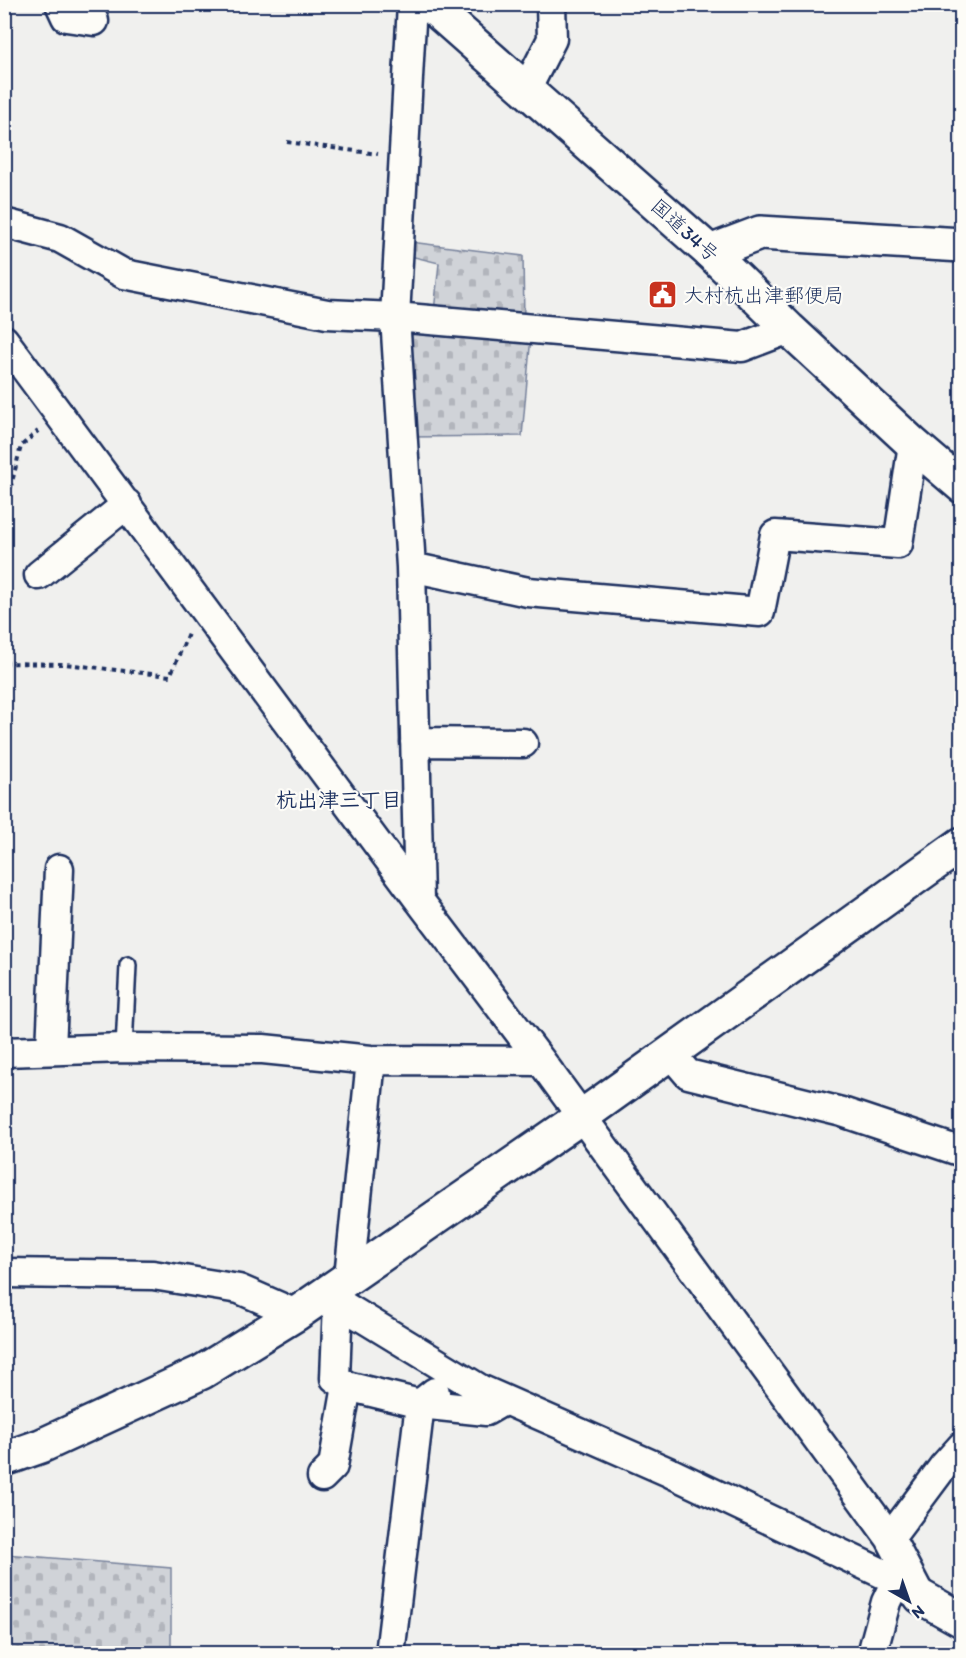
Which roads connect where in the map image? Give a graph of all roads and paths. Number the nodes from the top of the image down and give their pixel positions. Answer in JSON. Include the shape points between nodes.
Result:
{"nodes":[{"id":1,"x":60,"y":4,"type":"edge"},
{"id":2,"x":412,"y":4,"type":"edge"},
{"id":3,"x":429,"y":4,"type":"edge"},
{"id":4,"x":551,"y":4,"type":"edge"},
{"id":5,"x":94,"y":21,"type":"dead end"},
{"id":6,"x":526,"y":90,"type":"junction"},
{"id":7,"x":286,"y":142,"type":"dead end"},
{"id":8,"x":404,"y":157,"type":"junction"},
{"id":9,"x":4,"y":223,"type":"edge"},
{"id":10,"x":962,"y":245,"type":"edge"},
{"id":11,"x":710,"y":252,"type":"junction"},
{"id":12,"x":395,"y":317,"type":"junction"},
{"id":13,"x":789,"y":329,"type":"junction"},
{"id":14,"x":4,"y":340,"type":"edge"},
{"id":15,"x":60,"y":414,"type":"junction"},
{"id":16,"x":913,"y":444,"type":"junction"},
{"id":17,"x":962,"y":486,"type":"edge"},
{"id":18,"x":127,"y":504,"type":"junction"},
{"id":19,"x":4,"y":513,"type":"edge"},
{"id":20,"x":411,"y":567,"type":"junction"},
{"id":21,"x":39,"y":575,"type":"dead end"},
{"id":22,"x":201,"y":603,"type":"junction"},
{"id":23,"x":4,"y":663,"type":"edge"},
{"id":24,"x":415,"y":742,"type":"junction"},
{"id":25,"x":523,"y":743,"type":"dead end"},
{"id":26,"x":962,"y":844,"type":"edge"},
{"id":27,"x":59,"y":869,"type":"dead end"},
{"id":28,"x":419,"y":900,"type":"junction"},
{"id":29,"x":128,"y":965,"type":"dead end"},
{"id":30,"x":124,"y":1048,"type":"junction"},
{"id":31,"x":51,"y":1049,"type":"junction"},
{"id":32,"x":4,"y":1052,"type":"edge"},
{"id":33,"x":670,"y":1053,"type":"junction"},
{"id":34,"x":371,"y":1060,"type":"junction"},
{"id":35,"x":541,"y":1061,"type":"junction"},
{"id":36,"x":581,"y":1117,"type":"junction"},
{"id":37,"x":962,"y":1152,"type":"edge"},
{"id":38,"x":4,"y":1273,"type":"edge"},
{"id":39,"x":337,"y":1291,"type":"junction"},
{"id":40,"x":296,"y":1314,"type":"junction"},
{"id":41,"x":456,"y":1374,"type":"junction"},
{"id":42,"x":347,"y":1386,"type":"junction"},
{"id":43,"x":505,"y":1400,"type":"junction"},
{"id":44,"x":420,"y":1404,"type":"junction"},
{"id":45,"x":962,"y":1446,"type":"edge"},
{"id":46,"x":4,"y":1459,"type":"edge"},
{"id":47,"x":322,"y":1477,"type":"dead end"},
{"id":48,"x":891,"y":1538,"type":"junction"},
{"id":49,"x":908,"y":1589,"type":"junction"},
{"id":50,"x":962,"y":1620,"type":"edge"},
{"id":51,"x":390,"y":1653,"type":"edge"},
{"id":52,"x":872,"y":1653,"type":"edge"}],
"edges":[{"from":1,"to":5,"type":"street","via":[[66,17]]},
{"from":2,"to":8,"type":"street"},
{"from":3,"to":6,"type":"main road","name":"国道34号"},
{"from":4,"to":6,"type":"street","via":[[552,39]]},
{"from":6,"to":11,"type":"main road","name":"国道34号"},
{"from":7,"to":8,"type":"path"},
{"from":8,"to":12,"type":"street"},
{"from":9,"to":12,"type":"street","via":[[60,238],[124,274],[327,314]]},
{"from":10,"to":11,"type":"main road","via":[[760,233]]},
{"from":11,"to":13,"type":"main road","name":"国道34号"},
{"from":12,"to":13,"type":"street","via":[[742,347]]},
{"from":12,"to":20,"type":"street"},
{"from":13,"to":16,"type":"main road","name":"国道34号"},
{"from":14,"to":15,"type":"street"},
{"from":15,"to":18,"type":"street"},
{"from":15,"to":19,"type":"path","via":[[21,446]]},
{"from":16,"to":17,"type":"main road","name":"国道34号"},
{"from":16,"to":20,"type":"street","via":[[898,544],[775,535],[760,612],[528,592]]},
{"from":18,"to":21,"type":"street"},
{"from":18,"to":22,"type":"street"},
{"from":20,"to":24,"type":"street"},
{"from":22,"to":23,"type":"path","via":[[170,676],[64,664]]},
{"from":22,"to":28,"type":"street"},
{"from":24,"to":25,"type":"street"},
{"from":24,"to":28,"type":"street"},
{"from":26,"to":33,"type":"main road"},
{"from":27,"to":31,"type":"street"},
{"from":28,"to":35,"type":"street"},
{"from":29,"to":30,"type":"lane"},
{"from":30,"to":31,"type":"street"},
{"from":30,"to":34,"type":"street","via":[[263,1049]]},
{"from":31,"to":32,"type":"street"},
{"from":33,"to":36,"type":"main road"},
{"from":33,"to":37,"type":"street","via":[[688,1074],[842,1112]]},
{"from":34,"to":35,"type":"street"},
{"from":34,"to":39,"type":"street"},
{"from":35,"to":36,"type":"street"},
{"from":36,"to":39,"type":"main road"},
{"from":36,"to":48,"type":"street"},
{"from":38,"to":40,"type":"street","via":[[153,1275],[239,1289]]},
{"from":39,"to":40,"type":"main road"},
{"from":39,"to":41,"type":"street"},
{"from":39,"to":42,"type":"street","via":[[335,1378]]},
{"from":40,"to":46,"type":"main road","via":[[202,1372]]},
{"from":41,"to":43,"type":"street"},
{"from":41,"to":44,"type":"street"},
{"from":42,"to":44,"type":"street"},
{"from":42,"to":47,"type":"street","via":[[333,1466]]},
{"from":43,"to":44,"type":"street","via":[[486,1411]]},
{"from":43,"to":49,"type":"street","via":[[671,1473]]},
{"from":44,"to":51,"type":"street"},
{"from":45,"to":48,"type":"street"},
{"from":48,"to":49,"type":"street"},
{"from":49,"to":50,"type":"main road"},
{"from":49,"to":52,"type":"street","via":[[886,1602]]}]}
